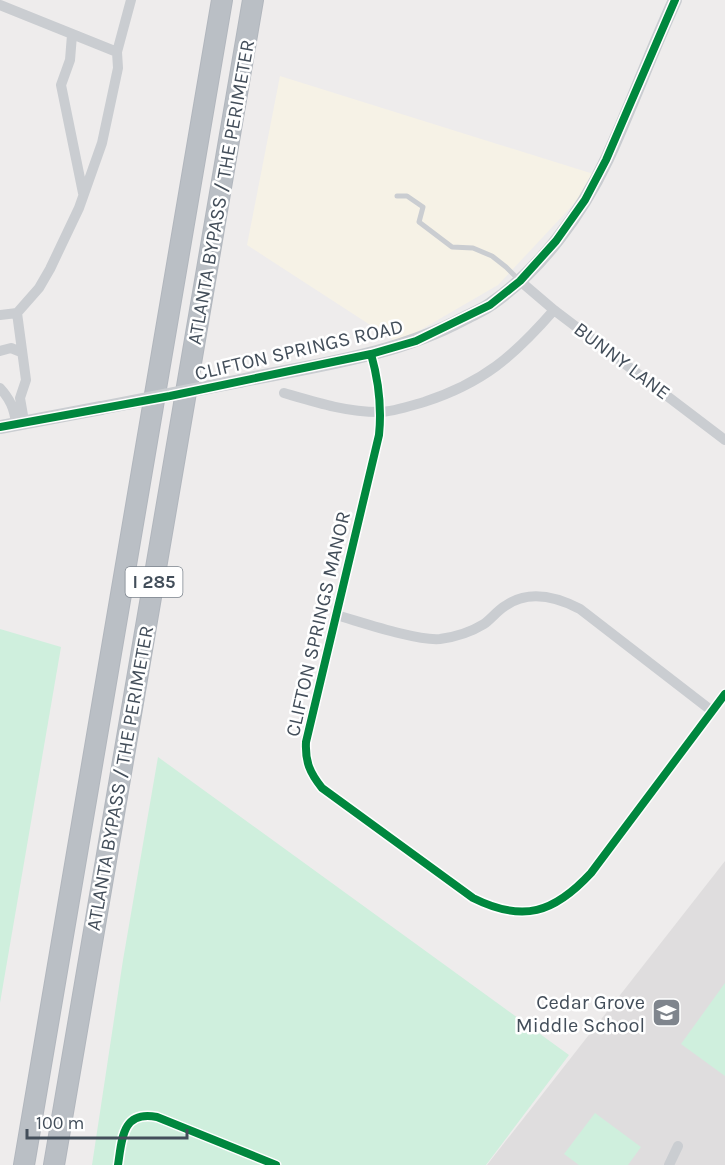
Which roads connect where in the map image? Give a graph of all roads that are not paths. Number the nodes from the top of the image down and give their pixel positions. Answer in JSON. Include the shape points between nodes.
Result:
{"nodes":[{"id":1,"x":131,"y":0,"type":"edge"},
{"id":2,"x":222,"y":0,"type":"edge"},
{"id":3,"x":254,"y":0,"type":"edge"},
{"id":4,"x":675,"y":0,"type":"edge"},
{"id":5,"x":0,"y":5,"type":"edge"},
{"id":6,"x":72,"y":35,"type":"junction"},
{"id":7,"x":117,"y":52,"type":"junction"},
{"id":8,"x":84,"y":195,"type":"junction"},
{"id":9,"x":397,"y":196,"type":"dead end"},
{"id":10,"x":520,"y":281,"type":"junction"},
{"id":11,"x":554,"y":310,"type":"junction"},
{"id":12,"x":16,"y":313,"type":"junction"},
{"id":13,"x":0,"y":315,"type":"edge"},
{"id":14,"x":0,"y":351,"type":"edge"},
{"id":15,"x":21,"y":352,"type":"junction"},
{"id":16,"x":371,"y":354,"type":"junction"},
{"id":17,"x":0,"y":388,"type":"edge"},
{"id":18,"x":284,"y":393,"type":"dead end"},
{"id":19,"x":381,"y":412,"type":"junction"},
{"id":20,"x":20,"y":422,"type":"junction"},
{"id":21,"x":0,"y":427,"type":"edge"},
{"id":22,"x":725,"y":440,"type":"edge"},
{"id":23,"x":336,"y":615,"type":"junction"},
{"id":24,"x":725,"y":694,"type":"edge"},
{"id":25,"x":712,"y":711,"type":"junction"},
{"id":26,"x":678,"y":1146,"type":"dead end"},
{"id":27,"x":24,"y":1165,"type":"edge"},
{"id":28,"x":54,"y":1165,"type":"edge"},
{"id":29,"x":669,"y":1165,"type":"edge"}],
"edges":[{"from":1,"to":7,"type":"street"},
{"from":2,"to":27,"type":"highway","name":"ATLANTA BYPASS / THE PERIMETER","number":"I 285"},
{"from":3,"to":28,"type":"highway","name":"ATLANTA BYPASS / THE PERIMETER","number":"I 285"},
{"from":4,"to":10,"type":"street","name":"CLIFTON SPRINGS ROAD","via":[[585,200],[556,241]]},
{"from":5,"to":6,"type":"street"},
{"from":6,"to":7,"type":"street"},
{"from":6,"to":8,"type":"street","via":[[62,85]]},
{"from":7,"to":8,"type":"street","via":[[118,68],[102,143]]},
{"from":8,"to":12,"type":"street","via":[[50,269]]},
{"from":9,"to":10,"type":"lane","via":[[408,196],[423,207],[419,222],[452,247],[473,248],[492,256]]},
{"from":10,"to":11,"type":"street","name":"BUNNY LANE"},
{"from":10,"to":16,"type":"street","name":"CLIFTON SPRINGS ROAD","via":[[490,305],[454,324],[416,341]]},
{"from":11,"to":19,"type":"street","via":[[506,360],[484,375],[450,393]]},
{"from":11,"to":22,"type":"street","name":"BUNNY LANE"},
{"from":12,"to":13,"type":"street"},
{"from":12,"to":15,"type":"street"},
{"from":14,"to":15,"type":"street","via":[[10,348]]},
{"from":15,"to":20,"type":"street","via":[[26,380],[20,398]]},
{"from":16,"to":19,"type":"street","name":"CLIFTON SPRINGS MANOR"},
{"from":16,"to":20,"type":"street","name":"CLIFTON SPRINGS ROAD","bridge":true},
{"from":17,"to":20,"type":"street"},
{"from":18,"to":19,"type":"street","via":[[347,410]]},
{"from":19,"to":23,"type":"street","name":"CLIFTON SPRINGS MANOR","via":[[379,435]]},
{"from":20,"to":21,"type":"street","name":"CLIFTON SPRINGS ROAD"},
{"from":23,"to":25,"type":"street","via":[[438,639],[471,631],[515,601],[536,595],[552,598],[579,609]]},
{"from":23,"to":25,"type":"street","name":"CLIFTON SPRINGS MANOR","via":[[306,742],[305,759],[312,775],[322,788],[473,898],[492,907],[512,912],[536,910],[576,890]]},
{"from":24,"to":25,"type":"street","name":"CLIFTON SPRINGS MANOR"},
{"from":26,"to":29,"type":"street"}]}
